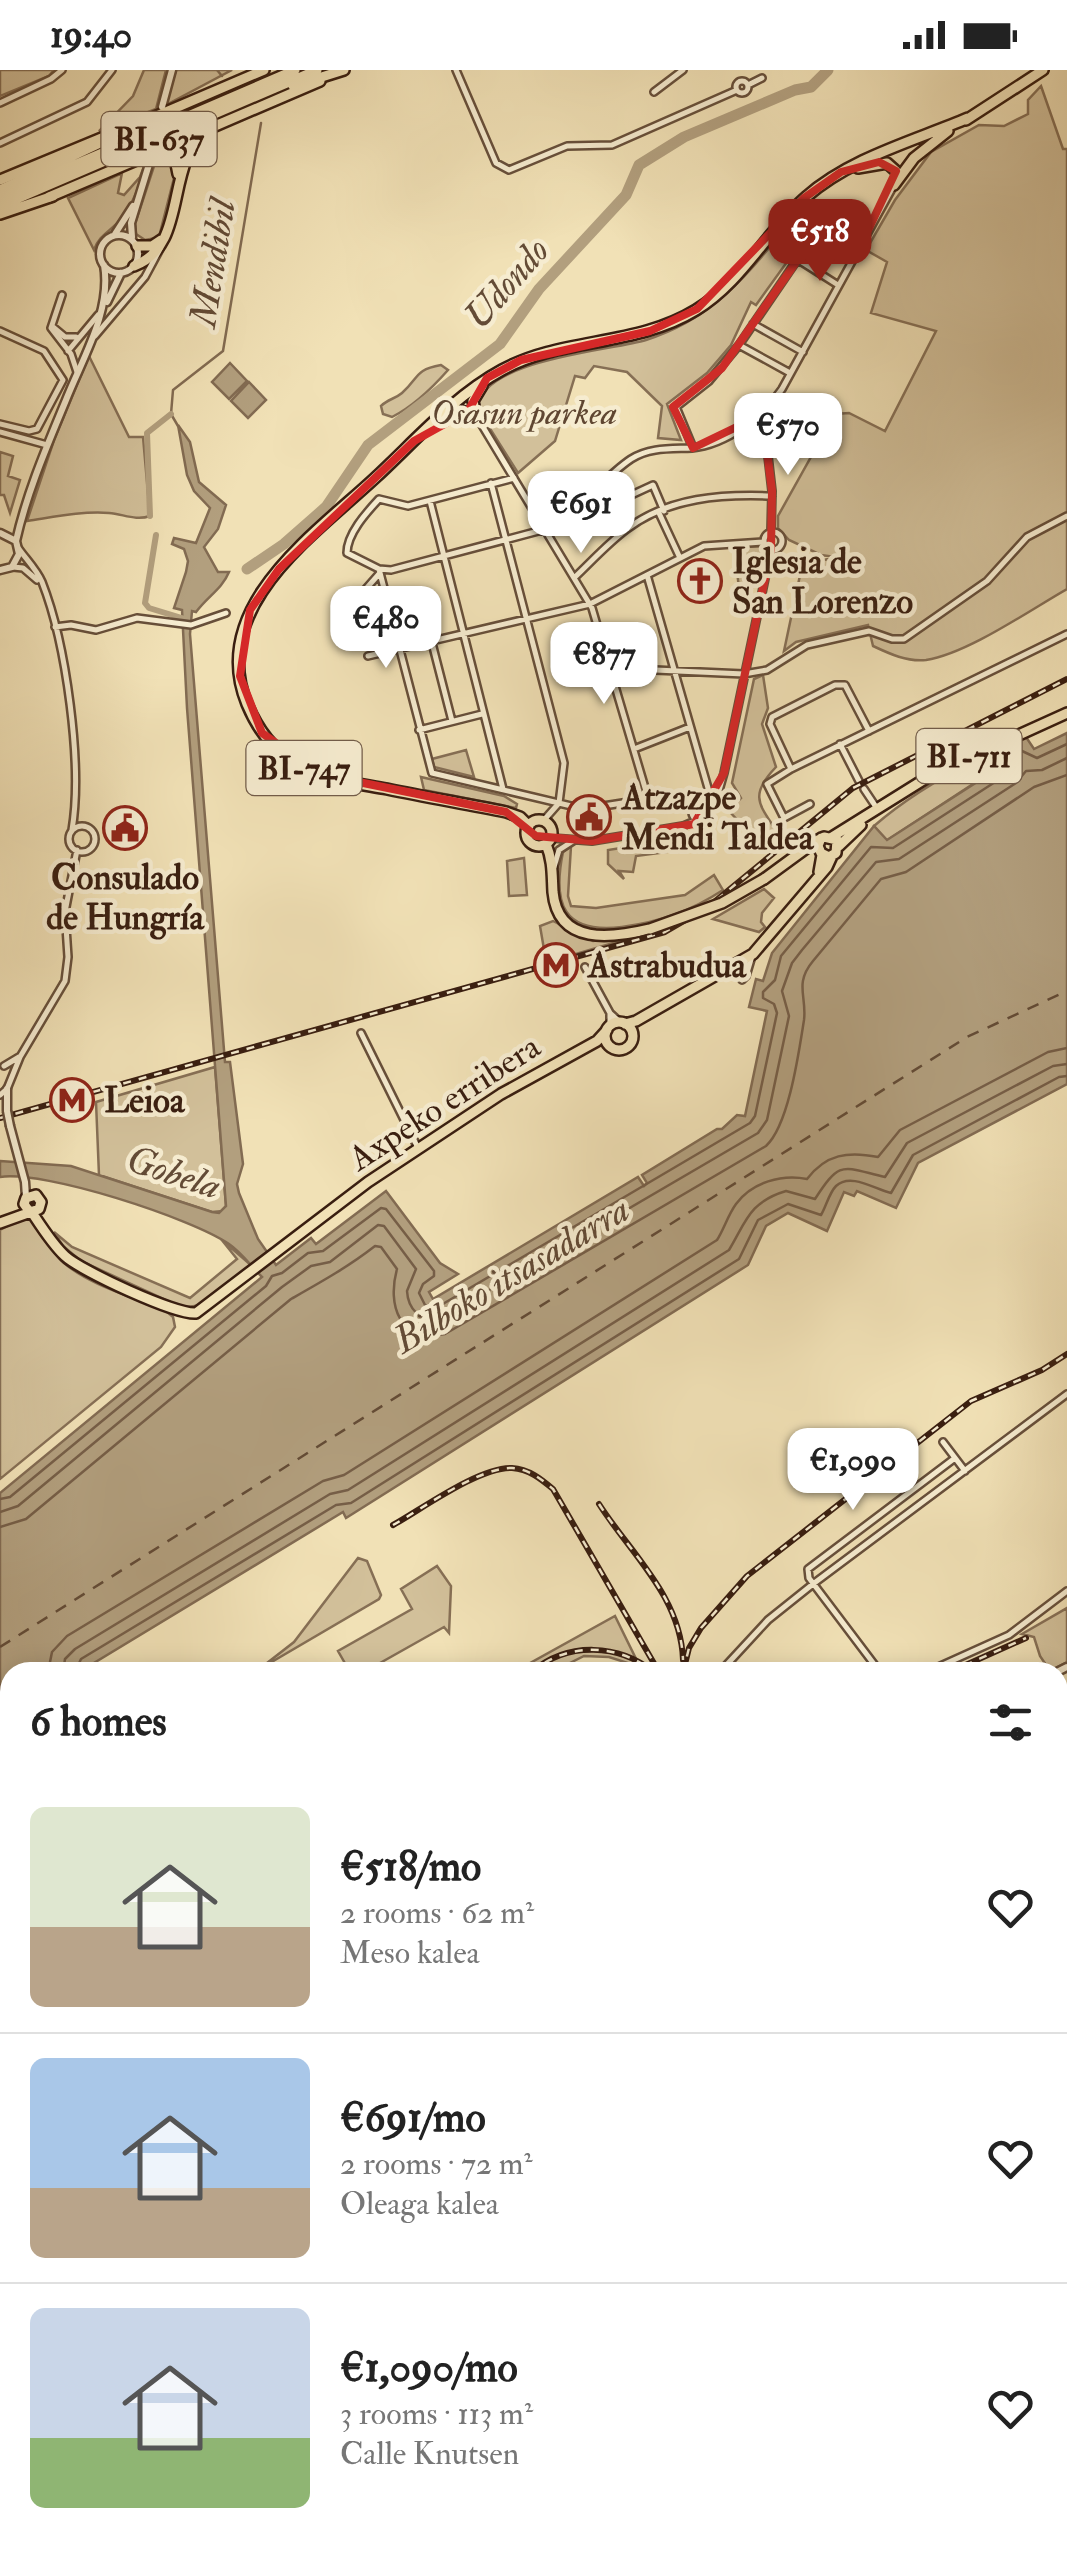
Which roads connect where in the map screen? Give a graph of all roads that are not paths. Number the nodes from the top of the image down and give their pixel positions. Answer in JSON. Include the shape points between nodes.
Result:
{"nodes":[{"id":1,"x":62,"y":70,"type":"edge"},
{"id":2,"x":112,"y":70,"type":"edge"},
{"id":3,"x":238,"y":70,"type":"edge"},
{"id":4,"x":264,"y":70,"type":"edge"},
{"id":5,"x":295,"y":70,"type":"edge"},
{"id":6,"x":317,"y":70,"type":"edge"},
{"id":7,"x":345,"y":70,"type":"edge"},
{"id":8,"x":456,"y":70,"type":"edge"},
{"id":9,"x":683,"y":70,"type":"edge"},
{"id":10,"x":1044,"y":70,"type":"edge"},
{"id":11,"x":170,"y":73,"type":"edge"},
{"id":12,"x":762,"y":78,"type":"dead end"},
{"id":13,"x":229,"y":85,"type":"junction"},
{"id":14,"x":748,"y":85,"type":"junction"},
{"id":15,"x":737,"y":90,"type":"junction"},
{"id":16,"x":654,"y":92,"type":"dead end"},
{"id":17,"x":0,"y":104,"type":"edge"},
{"id":18,"x":162,"y":107,"type":"dead end"},
{"id":19,"x":968,"y":118,"type":"junction"},
{"id":20,"x":145,"y":122,"type":"junction"},
{"id":21,"x":196,"y":123,"type":"junction"},
{"id":22,"x":208,"y":130,"type":"junction"},
{"id":23,"x":0,"y":143,"type":"edge"},
{"id":24,"x":896,"y":148,"type":"junction"},
{"id":25,"x":158,"y":151,"type":"junction"},
{"id":26,"x":150,"y":162,"type":"dead end"},
{"id":27,"x":900,"y":170,"type":"junction"},
{"id":28,"x":841,"y":172,"type":"junction"},
{"id":29,"x":0,"y":180,"type":"edge"},
{"id":30,"x":178,"y":182,"type":"junction"},
{"id":31,"x":144,"y":183,"type":"junction"},
{"id":32,"x":894,"y":185,"type":"joint"},
{"id":33,"x":0,"y":194,"type":"edge"},
{"id":34,"x":0,"y":206,"type":"edge"},
{"id":35,"x":0,"y":216,"type":"edge"},
{"id":36,"x":166,"y":234,"type":"junction"},
{"id":37,"x":114,"y":235,"type":"junction"},
{"id":38,"x":862,"y":241,"type":"junction"},
{"id":39,"x":135,"y":243,"type":"junction"},
{"id":40,"x":161,"y":246,"type":"junction"},
{"id":41,"x":797,"y":259,"type":"junction"},
{"id":42,"x":104,"y":266,"type":"junction"},
{"id":43,"x":134,"y":266,"type":"junction"},
{"id":44,"x":121,"y":272,"type":"junction"},
{"id":45,"x":838,"y":285,"type":"junction"},
{"id":46,"x":62,"y":295,"type":"dead end"},
{"id":47,"x":102,"y":309,"type":"junction"},
{"id":48,"x":51,"y":324,"type":"junction"},
{"id":49,"x":753,"y":324,"type":"junction"},
{"id":50,"x":0,"y":331,"type":"edge"},
{"id":51,"x":76,"y":337,"type":"junction"},
{"id":52,"x":89,"y":344,"type":"junction"},
{"id":53,"x":739,"y":345,"type":"junction"},
{"id":54,"x":69,"y":352,"type":"junction"},
{"id":55,"x":803,"y":352,"type":"junction"},
{"id":56,"x":83,"y":359,"type":"junction"},
{"id":57,"x":78,"y":372,"type":"junction"},
{"id":58,"x":790,"y":374,"type":"junction"},
{"id":59,"x":487,"y":378,"type":"junction"},
{"id":60,"x":774,"y":401,"type":"junction"},
{"id":61,"x":456,"y":403,"type":"junction"},
{"id":62,"x":475,"y":412,"type":"junction"},
{"id":63,"x":764,"y":412,"type":"junction"},
{"id":64,"x":749,"y":421,"type":"junction"},
{"id":65,"x":0,"y":424,"type":"edge"},
{"id":66,"x":764,"y":428,"type":"junction"},
{"id":67,"x":0,"y":432,"type":"edge"},
{"id":68,"x":414,"y":442,"type":"junction"},
{"id":69,"x":48,"y":445,"type":"junction"},
{"id":70,"x":693,"y":448,"type":"junction"},
{"id":71,"x":514,"y":478,"type":"junction"},
{"id":72,"x":491,"y":484,"type":"junction"},
{"id":73,"x":602,"y":484,"type":"junction"},
{"id":74,"x":772,"y":496,"type":"junction"},
{"id":75,"x":430,"y":501,"type":"junction"},
{"id":76,"x":614,"y":504,"type":"junction"},
{"id":77,"x":661,"y":512,"type":"junction"},
{"id":78,"x":1067,"y":516,"type":"edge"},
{"id":79,"x":20,"y":523,"type":"junction"},
{"id":80,"x":628,"y":527,"type":"junction"},
{"id":81,"x":546,"y":528,"type":"junction"},
{"id":82,"x":771,"y":532,"type":"junction"},
{"id":83,"x":4,"y":534,"type":"edge"},
{"id":84,"x":507,"y":538,"type":"junction"},
{"id":85,"x":763,"y":542,"type":"junction"},
{"id":86,"x":18,"y":545,"type":"junction"},
{"id":87,"x":770,"y":550,"type":"junction"},
{"id":88,"x":443,"y":556,"type":"junction"},
{"id":89,"x":680,"y":558,"type":"junction"},
{"id":90,"x":4,"y":571,"type":"edge"},
{"id":91,"x":379,"y":572,"type":"junction"},
{"id":92,"x":648,"y":575,"type":"junction"},
{"id":93,"x":574,"y":578,"type":"junction"},
{"id":94,"x":45,"y":596,"type":"junction"},
{"id":95,"x":590,"y":604,"type":"junction"},
{"id":96,"x":350,"y":607,"type":"dead end"},
{"id":97,"x":226,"y":613,"type":"dead end"},
{"id":98,"x":527,"y":620,"type":"junction"},
{"id":99,"x":55,"y":627,"type":"junction"},
{"id":100,"x":464,"y":634,"type":"junction"},
{"id":101,"x":1067,"y":634,"type":"edge"},
{"id":102,"x":432,"y":643,"type":"junction"},
{"id":103,"x":399,"y":650,"type":"junction"},
{"id":104,"x":368,"y":656,"type":"dead end"},
{"id":105,"x":611,"y":668,"type":"junction"},
{"id":106,"x":674,"y":672,"type":"junction"},
{"id":107,"x":744,"y":674,"type":"junction"},
{"id":108,"x":1067,"y":713,"type":"edge"},
{"id":109,"x":482,"y":714,"type":"junction"},
{"id":110,"x":452,"y":721,"type":"junction"},
{"id":111,"x":690,"y":728,"type":"junction"},
{"id":112,"x":419,"y":730,"type":"junction"},
{"id":113,"x":870,"y":731,"type":"junction"},
{"id":114,"x":840,"y":744,"type":"junction"},
{"id":115,"x":634,"y":749,"type":"junction"},
{"id":116,"x":792,"y":769,"type":"junction"},
{"id":117,"x":859,"y":781,"type":"dead end"},
{"id":118,"x":864,"y":789,"type":"dead end"},
{"id":119,"x":503,"y":790,"type":"junction"},
{"id":120,"x":648,"y":798,"type":"junction"},
{"id":121,"x":558,"y":803,"type":"junction"},
{"id":122,"x":704,"y":804,"type":"junction"},
{"id":123,"x":810,"y":804,"type":"dead end"},
{"id":124,"x":74,"y":808,"type":"junction"},
{"id":125,"x":876,"y":808,"type":"junction"},
{"id":126,"x":544,"y":820,"type":"junction"},
{"id":127,"x":698,"y":820,"type":"junction"},
{"id":128,"x":86,"y":826,"type":"junction"},
{"id":129,"x":528,"y":826,"type":"junction"},
{"id":130,"x":72,"y":830,"type":"junction"},
{"id":131,"x":549,"y":841,"type":"junction"},
{"id":132,"x":572,"y":842,"type":"junction"},
{"id":133,"x":828,"y":847,"type":"junction"},
{"id":134,"x":77,"y":850,"type":"junction"},
{"id":135,"x":554,"y":870,"type":"junction"},
{"id":136,"x":753,"y":954,"type":"junction"},
{"id":137,"x":585,"y":966,"type":"dead end"},
{"id":138,"x":733,"y":966,"type":"junction"},
{"id":139,"x":742,"y":980,"type":"dead end"},
{"id":140,"x":610,"y":1013,"type":"junction"},
{"id":141,"x":649,"y":1013,"type":"junction"},
{"id":142,"x":623,"y":1023,"type":"junction"},
{"id":143,"x":608,"y":1028,"type":"junction"},
{"id":144,"x":361,"y":1034,"type":"dead end"},
{"id":145,"x":632,"y":1037,"type":"junction"},
{"id":146,"x":610,"y":1046,"type":"junction"},
{"id":147,"x":580,"y":1050,"type":"junction"},
{"id":148,"x":20,"y":1056,"type":"junction"},
{"id":149,"x":2,"y":1065,"type":"edge"},
{"id":150,"x":10,"y":1075,"type":"junction"},
{"id":151,"x":4,"y":1101,"type":"edge"},
{"id":152,"x":418,"y":1148,"type":"junction"},
{"id":153,"x":30,"y":1204,"type":"junction"},
{"id":154,"x":0,"y":1224,"type":"edge"},
{"id":155,"x":1067,"y":1394,"type":"edge"},
{"id":156,"x":943,"y":1442,"type":"dead end"},
{"id":157,"x":955,"y":1458,"type":"junction"},
{"id":158,"x":964,"y":1471,"type":"junction"},
{"id":159,"x":813,"y":1584,"type":"junction"},
{"id":160,"x":1067,"y":1591,"type":"edge"},
{"id":161,"x":729,"y":1662,"type":"edge"},
{"id":162,"x":872,"y":1662,"type":"edge"},
{"id":163,"x":949,"y":1662,"type":"edge"}],
"edges":[{"from":1,"to":17,"type":"street"},
{"from":2,"to":23,"type":"street","via":[[86,102]]},
{"from":3,"to":13,"type":"main road"},
{"from":4,"to":13,"type":"main road"},
{"from":5,"to":33,"type":"main road","number":"BI-637"},
{"from":6,"to":21,"type":"main road","number":"BI-637"},
{"from":7,"to":21,"type":"main road"},
{"from":7,"to":22,"type":"main road"},
{"from":8,"to":15,"type":"street","via":[[496,163],[509,170],[568,146],[612,145]]},
{"from":9,"to":16,"type":"street"},
{"from":10,"to":19,"type":"main road","number":"BI-747"},
{"from":11,"to":18,"type":"street"},
{"from":12,"to":14,"type":"street"},
{"from":13,"to":20,"type":"main road"},
{"from":14,"to":15,"type":"street","via":[[746,92]]},
{"from":14,"to":15,"type":"street","via":[[739,79]]},
{"from":19,"to":24,"type":"main road","number":"BI-747"},
{"from":19,"to":27,"type":"main road"},
{"from":20,"to":29,"type":"main road"},
{"from":20,"to":33,"type":"main road"},
{"from":21,"to":34,"type":"main road","number":"BI-637"},
{"from":22,"to":25,"type":"main road"},
{"from":22,"to":30,"type":"main road","via":[[193,143]]},
{"from":24,"to":27,"type":"main road","via":[[906,161]]},
{"from":24,"to":28,"type":"main road","number":"BI-747"},
{"from":25,"to":30,"type":"main road","via":[[175,159]]},
{"from":25,"to":35,"type":"main road"},
{"from":26,"to":31,"type":"street"},
{"from":27,"to":28,"type":"main road","via":[[879,162]]},
{"from":27,"to":32,"type":"main road"},
{"from":28,"to":59,"type":"main road","number":"BI-747","via":[[795,207],[738,275],[697,309],[633,336],[539,354]]},
{"from":30,"to":36,"type":"main road"},
{"from":31,"to":37,"type":"street"},
{"from":31,"to":39,"type":"street","via":[[131,223]]},
{"from":32,"to":38,"type":"street"},
{"from":36,"to":39,"type":"main road","via":[[152,246]]},
{"from":36,"to":40,"type":"main road"},
{"from":37,"to":39,"type":"street"},
{"from":37,"to":42,"type":"street","via":[[102,246]]},
{"from":38,"to":41,"type":"street","via":[[826,220]]},
{"from":38,"to":45,"type":"street"},
{"from":39,"to":43,"type":"street"},
{"from":40,"to":43,"type":"main road"},
{"from":40,"to":52,"type":"street","via":[[145,277]]},
{"from":41,"to":45,"type":"street"},
{"from":41,"to":49,"type":"street"},
{"from":42,"to":44,"type":"street"},
{"from":42,"to":47,"type":"street"},
{"from":43,"to":44,"type":"street"},
{"from":44,"to":52,"type":"street"},
{"from":45,"to":55,"type":"street"},
{"from":46,"to":48,"type":"street"},
{"from":47,"to":51,"type":"street"},
{"from":47,"to":52,"type":"street"},
{"from":48,"to":51,"type":"street","via":[[65,337]]},
{"from":48,"to":54,"type":"street"},
{"from":49,"to":53,"type":"street"},
{"from":49,"to":55,"type":"street"},
{"from":50,"to":65,"type":"street","via":[[44,352],[63,380],[37,430]]},
{"from":51,"to":54,"type":"street"},
{"from":52,"to":56,"type":"street"},
{"from":53,"to":58,"type":"street"},
{"from":53,"to":70,"type":"street","via":[[676,408]]},
{"from":54,"to":56,"type":"street"},
{"from":54,"to":57,"type":"street"},
{"from":55,"to":58,"type":"street"},
{"from":56,"to":57,"type":"street"},
{"from":57,"to":69,"type":"street"},
{"from":58,"to":60,"type":"street"},
{"from":59,"to":61,"type":"main road","number":"BI-747"},
{"from":59,"to":62,"type":"main road","via":[[473,401]]},
{"from":60,"to":63,"type":"street"},
{"from":60,"to":66,"type":"street"},
{"from":61,"to":62,"type":"main road"},
{"from":61,"to":68,"type":"main road","number":"BI-747"},
{"from":62,"to":68,"type":"main road","via":[[459,410]]},
{"from":62,"to":71,"type":"street"},
{"from":63,"to":64,"type":"street"},
{"from":63,"to":66,"type":"street"},
{"from":64,"to":66,"type":"street"},
{"from":64,"to":70,"type":"street"},
{"from":66,"to":74,"type":"street"},
{"from":67,"to":69,"type":"street"},
{"from":68,"to":129,"type":"main road","number":"BI-747","via":[[264,587],[240,644],[243,694],[267,739],[305,769],[506,812]]},
{"from":69,"to":79,"type":"street"},
{"from":70,"to":73,"type":"street","via":[[640,454]]},
{"from":71,"to":72,"type":"street"},
{"from":71,"to":81,"type":"street"},
{"from":72,"to":75,"type":"street"},
{"from":72,"to":84,"type":"street"},
{"from":73,"to":76,"type":"street"},
{"from":73,"to":81,"type":"street"},
{"from":74,"to":77,"type":"street","via":[[710,496]]},
{"from":74,"to":82,"type":"street"},
{"from":75,"to":88,"type":"street"},
{"from":75,"to":91,"type":"street","via":[[403,506],[379,499],[348,539],[347,553]]},
{"from":76,"to":77,"type":"street","via":[[653,485]]},
{"from":76,"to":80,"type":"street"},
{"from":77,"to":80,"type":"street"},
{"from":77,"to":89,"type":"street"},
{"from":78,"to":107,"type":"street","via":[[1027,537],[987,581],[912,635],[892,639],[869,631],[807,644],[767,670]]},
{"from":79,"to":83,"type":"street"},
{"from":79,"to":86,"type":"street"},
{"from":80,"to":93,"type":"street"},
{"from":81,"to":84,"type":"street"},
{"from":81,"to":93,"type":"street"},
{"from":82,"to":85,"type":"street"},
{"from":82,"to":87,"type":"street","via":[[782,541]]},
{"from":83,"to":86,"type":"street"},
{"from":84,"to":88,"type":"street"},
{"from":84,"to":98,"type":"street"},
{"from":85,"to":87,"type":"street"},
{"from":85,"to":89,"type":"street","via":[[704,546]]},
{"from":86,"to":90,"type":"street","via":[[18,559]]},
{"from":86,"to":94,"type":"street"},
{"from":87,"to":107,"type":"street"},
{"from":88,"to":91,"type":"street"},
{"from":88,"to":100,"type":"street"},
{"from":89,"to":92,"type":"street"},
{"from":90,"to":94,"type":"street","via":[[30,571]]},
{"from":91,"to":96,"type":"street"},
{"from":91,"to":103,"type":"street"},
{"from":92,"to":95,"type":"street"},
{"from":92,"to":106,"type":"street"},
{"from":93,"to":95,"type":"street"},
{"from":94,"to":99,"type":"street"},
{"from":95,"to":98,"type":"street"},
{"from":95,"to":105,"type":"street"},
{"from":97,"to":99,"type":"street","via":[[192,625],[137,618],[96,630]]},
{"from":98,"to":100,"type":"street"},
{"from":98,"to":121,"type":"street","via":[[562,748]]},
{"from":99,"to":124,"type":"street","via":[[72,731]]},
{"from":100,"to":102,"type":"street"},
{"from":100,"to":109,"type":"street"},
{"from":101,"to":113,"type":"street"},
{"from":102,"to":103,"type":"street"},
{"from":102,"to":110,"type":"street"},
{"from":103,"to":104,"type":"street"},
{"from":103,"to":112,"type":"street"},
{"from":105,"to":106,"type":"street"},
{"from":105,"to":115,"type":"street"},
{"from":106,"to":107,"type":"street"},
{"from":106,"to":111,"type":"street"},
{"from":107,"to":122,"type":"street","via":[[718,794]]},
{"from":108,"to":125,"type":"main road","name":"Axpeko erribera","number":"BI-711","via":[[933,774]]},
{"from":109,"to":110,"type":"street"},
{"from":109,"to":119,"type":"street"},
{"from":110,"to":112,"type":"street"},
{"from":111,"to":115,"type":"street"},
{"from":111,"to":122,"type":"street","via":[[710,796]]},
{"from":112,"to":119,"type":"street","via":[[432,773]]},
{"from":113,"to":114,"type":"street"},
{"from":113,"to":116,"type":"street","via":[[845,685],[820,692],[771,721]]},
{"from":114,"to":116,"type":"street"},
{"from":114,"to":117,"type":"street"},
{"from":115,"to":120,"type":"street"},
{"from":116,"to":123,"type":"street","via":[[767,784],[780,814],[789,818]]},
{"from":118,"to":125,"type":"street"},
{"from":119,"to":121,"type":"street"},
{"from":120,"to":121,"type":"street","via":[[588,809]]},
{"from":120,"to":122,"type":"street"},
{"from":121,"to":126,"type":"street"},
{"from":122,"to":127,"type":"street","via":[[692,812]]},
{"from":122,"to":127,"type":"street","via":[[708,819]]},
{"from":124,"to":128,"type":"street"},
{"from":124,"to":130,"type":"street"},
{"from":125,"to":133,"type":"main road","name":"Axpeko erribera","number":"BI-711"},
{"from":126,"to":129,"type":"main road"},
{"from":126,"to":131,"type":"main road","number":"BI-747","via":[[552,830]]},
{"from":127,"to":132,"type":"street"},
{"from":128,"to":130,"type":"street"},
{"from":128,"to":134,"type":"street","via":[[94,842]]},
{"from":129,"to":131,"type":"main road","number":"BI-747","via":[[529,842]]},
{"from":130,"to":134,"type":"street"},
{"from":131,"to":132,"type":"street"},
{"from":131,"to":135,"type":"main road","number":"BI-747"},
{"from":132,"to":135,"type":"street","via":[[558,850]]},
{"from":133,"to":135,"type":"main road","number":"BI-747","bridge":true,"via":[[800,852],[722,903],[650,929],[600,937],[575,929],[560,913]]},
{"from":133,"to":136,"type":"main road","name":"Axpeko erribera","number":"BI-711","via":[[818,877]]},
{"from":133,"to":138,"type":"main road","name":"Axpeko erribera","number":"BI-711","via":[[816,875]]},
{"from":134,"to":148,"type":"street","via":[[65,912],[65,981]]},
{"from":136,"to":138,"type":"main road","name":"Axpeko erribera","number":"BI-711"},
{"from":136,"to":139,"type":"street"},
{"from":137,"to":140,"type":"street"},
{"from":138,"to":141,"type":"main road","name":"Axpeko erribera","number":"BI-711"},
{"from":140,"to":142,"type":"street"},
{"from":140,"to":143,"type":"street"},
{"from":141,"to":142,"type":"main road","name":"Axpeko erribera","number":"BI-711"},
{"from":141,"to":145,"type":"main road","name":"Axpeko erribera","number":"BI-711"},
{"from":142,"to":143,"type":"main road","name":"Axpeko erribera","number":"BI-711"},
{"from":142,"to":145,"type":"main road"},
{"from":143,"to":146,"type":"main road"},
{"from":143,"to":147,"type":"main road","name":"Axpeko erribera","number":"BI-711"},
{"from":144,"to":152,"type":"street"},
{"from":145,"to":146,"type":"main road","name":"Axpeko erribera","number":"BI-711","via":[[626,1048]]},
{"from":146,"to":147,"type":"main road","name":"Axpeko erribera","number":"BI-711"},
{"from":147,"to":152,"type":"main road","name":"Axpeko erribera","number":"BI-711"},
{"from":148,"to":149,"type":"street"},
{"from":148,"to":150,"type":"street"},
{"from":149,"to":150,"type":"street"},
{"from":150,"to":151,"type":"street"},
{"from":151,"to":153,"type":"street","bridge":true},
{"from":152,"to":153,"type":"main road","name":"Axpeko erribera","number":"BI-711","via":[[196,1313],[177,1311],[75,1264],[53,1244]]},
{"from":153,"to":154,"type":"main road"},
{"from":155,"to":158,"type":"street"},
{"from":156,"to":157,"type":"street"},
{"from":157,"to":158,"type":"street"},
{"from":157,"to":159,"type":"street","via":[[810,1567]]},
{"from":158,"to":159,"type":"street"},
{"from":159,"to":161,"type":"street"},
{"from":159,"to":162,"type":"street"},
{"from":160,"to":163,"type":"street","via":[[1009,1635]]}]}
